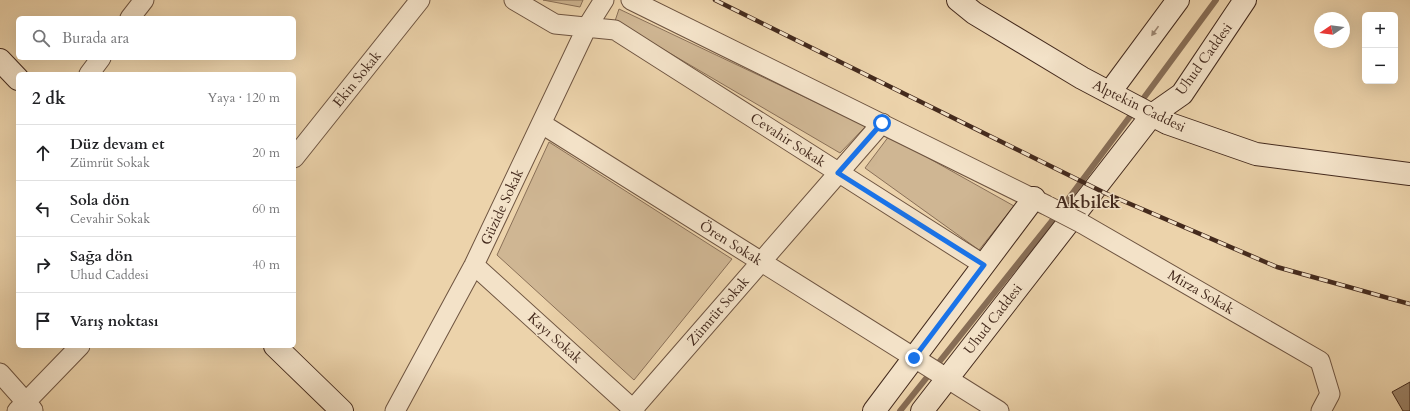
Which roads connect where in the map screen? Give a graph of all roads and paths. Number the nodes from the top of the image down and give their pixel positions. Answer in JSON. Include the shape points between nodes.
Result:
{"nodes":[{"id":1,"x":144,"y":0,"type":"edge"},
{"id":2,"x":420,"y":0,"type":"edge"},
{"id":3,"x":514,"y":0,"type":"edge"},
{"id":4,"x":604,"y":0,"type":"edge"},
{"id":5,"x":631,"y":0,"type":"edge"},
{"id":6,"x":958,"y":0,"type":"edge"},
{"id":7,"x":1178,"y":0,"type":"edge"},
{"id":8,"x":1245,"y":0,"type":"edge"},
{"id":9,"x":132,"y":16,"type":"edge"},
{"id":10,"x":587,"y":27,"type":"junction"},
{"id":11,"x":0,"y":60,"type":"edge"},
{"id":12,"x":100,"y":60,"type":"edge"},
{"id":13,"x":90,"y":72,"type":"edge"},
{"id":14,"x":16,"y":76,"type":"edge"},
{"id":15,"x":1118,"y":96,"type":"junction"},
{"id":16,"x":1151,"y":114,"type":"junction"},
{"id":17,"x":882,"y":123,"type":"junction"},
{"id":18,"x":542,"y":124,"type":"junction"},
{"id":19,"x":296,"y":155,"type":"edge"},
{"id":20,"x":838,"y":173,"type":"junction"},
{"id":21,"x":1410,"y":174,"type":"edge"},
{"id":22,"x":1041,"y":202,"type":"junction"},
{"id":23,"x":1073,"y":225,"type":"junction"},
{"id":24,"x":761,"y":262,"type":"junction"},
{"id":25,"x":474,"y":265,"type":"junction"},
{"id":26,"x":984,"y":265,"type":"junction"},
{"id":27,"x":78,"y":348,"type":"edge"},
{"id":28,"x":277,"y":348,"type":"edge"},
{"id":29,"x":918,"y":360,"type":"junction"},
{"id":30,"x":0,"y":373,"type":"edge"},
{"id":31,"x":945,"y":377,"type":"junction"},
{"id":32,"x":25,"y":408,"type":"edge"},
{"id":33,"x":634,"y":410,"type":"edge"},
{"id":34,"x":342,"y":411,"type":"edge"},
{"id":35,"x":394,"y":411,"type":"edge"},
{"id":36,"x":874,"y":411,"type":"edge"},
{"id":37,"x":922,"y":411,"type":"edge"},
{"id":38,"x":999,"y":411,"type":"edge"},
{"id":39,"x":1321,"y":411,"type":"edge"}],
"edges":[{"from":1,"to":9,"type":"street"},
{"from":2,"to":19,"type":"street","name":"Ekin Sokak"},
{"from":3,"to":10,"type":"street","name":"Cevahir Sokak","via":[[555,24]]},
{"from":4,"to":10,"type":"street","name":"Güzide Sokak"},
{"from":5,"to":17,"type":"street","name":"Mirza Sokak"},
{"from":6,"to":15,"type":"street","name":"Alptekin Caddesi","via":[[974,13],[1082,78]]},
{"from":7,"to":15,"type":"street","one_way":true},
{"from":8,"to":16,"type":"street","name":"Uhud Caddesi","via":[[1182,94]]},
{"from":10,"to":18,"type":"street","name":"Güzide Sokak"},
{"from":10,"to":20,"type":"street","name":"Cevahir Sokak","via":[[615,30]]},
{"from":11,"to":14,"type":"street"},
{"from":12,"to":13,"type":"street"},
{"from":15,"to":16,"type":"street","name":"Alptekin Caddesi"},
{"from":16,"to":21,"type":"street","name":"Alptekin Caddesi","via":[[1167,123],[1256,154]]},
{"from":16,"to":23,"type":"street","name":"Uhud Caddesi","via":[[1110,167]]},
{"from":17,"to":20,"type":"street","name":"Zümrüt Sokak"},
{"from":17,"to":22,"type":"street","name":"Mirza Sokak"},
{"from":18,"to":24,"type":"street","name":"Ören Sokak"},
{"from":18,"to":25,"type":"street","name":"Güzide Sokak"},
{"from":20,"to":24,"type":"street","name":"Zümrüt Sokak"},
{"from":20,"to":26,"type":"street","name":"Cevahir Sokak"},
{"from":22,"to":23,"type":"street","name":"Mirza Sokak","bridge":true},
{"from":22,"to":26,"type":"street"},
{"from":23,"to":31,"type":"street","name":"Uhud Caddesi"},
{"from":23,"to":39,"type":"street","name":"Mirza Sokak","via":[[1320,360],[1330,394]]},
{"from":24,"to":29,"type":"street","name":"Ören Sokak"},
{"from":24,"to":33,"type":"street","name":"Zümrüt Sokak"},
{"from":25,"to":33,"type":"street","name":"Kayı Sokak"},
{"from":25,"to":35,"type":"street","name":"Güzide Sokak"},
{"from":26,"to":29,"type":"street"},
{"from":27,"to":32,"type":"street"},
{"from":28,"to":34,"type":"street"},
{"from":29,"to":31,"type":"street","name":"Ören Sokak"},
{"from":29,"to":36,"type":"street"},
{"from":30,"to":32,"type":"street"},
{"from":31,"to":37,"type":"street","name":"Uhud Caddesi"},
{"from":31,"to":38,"type":"street","name":"Ören Sokak"}]}
